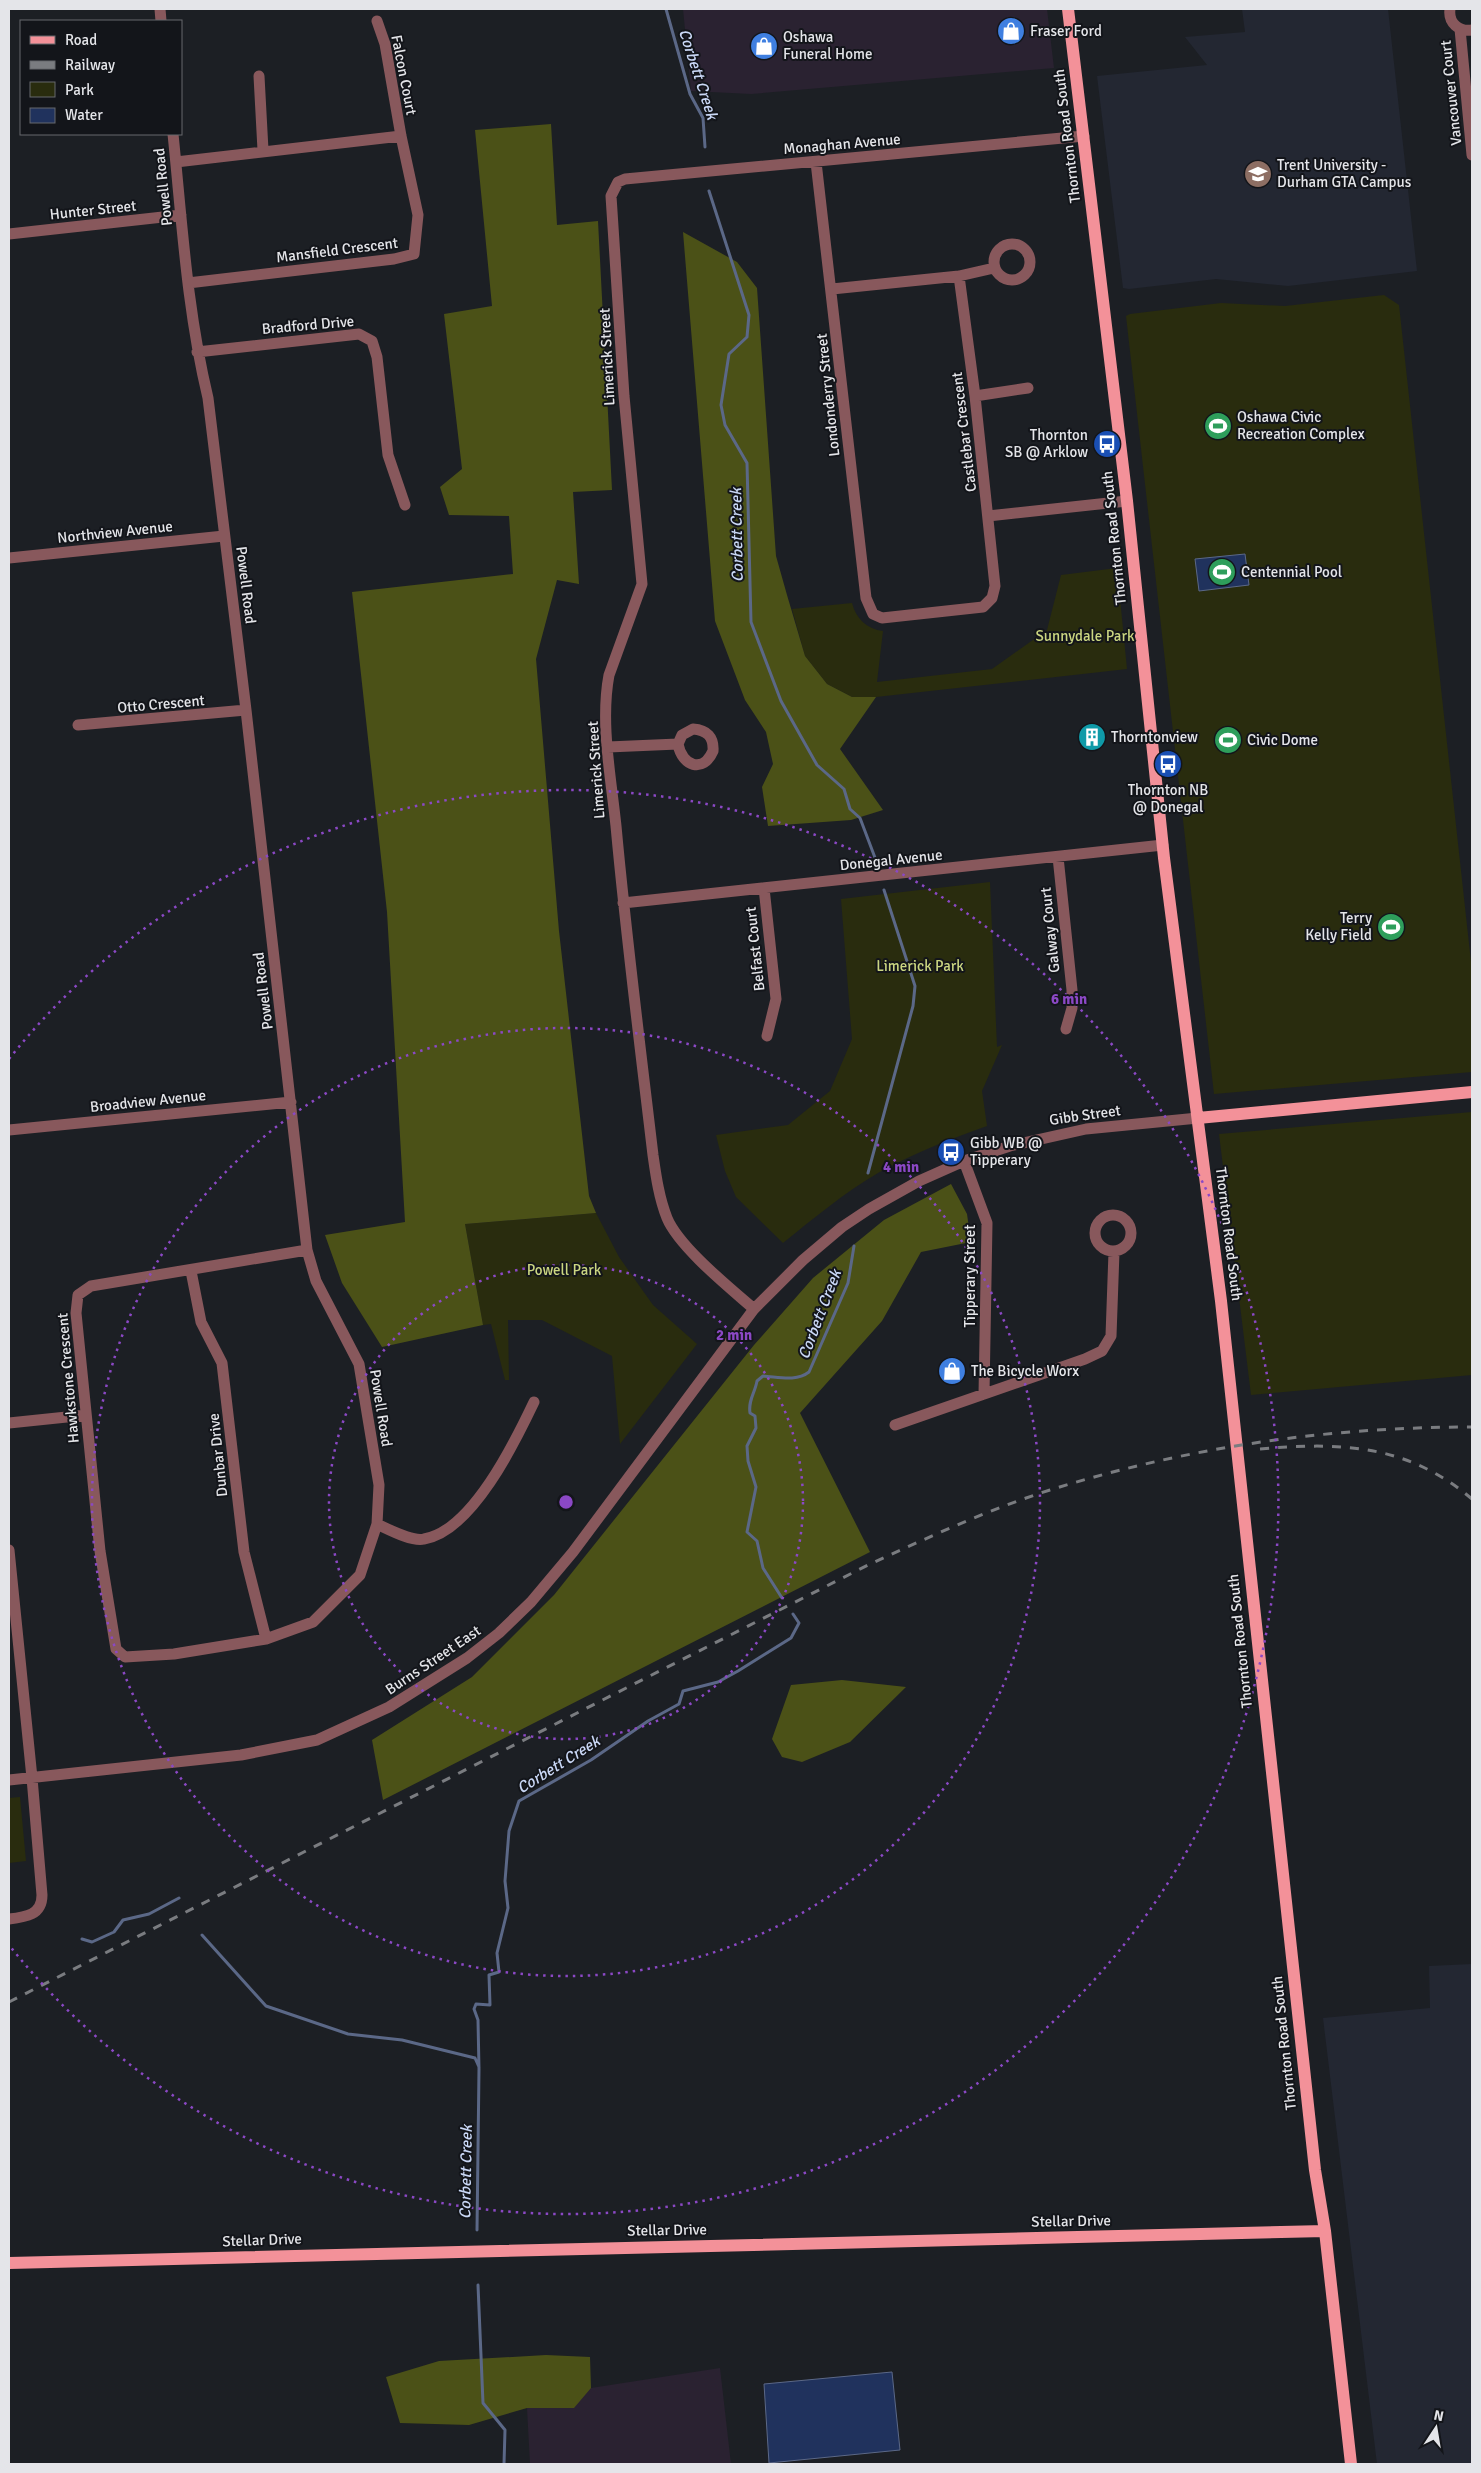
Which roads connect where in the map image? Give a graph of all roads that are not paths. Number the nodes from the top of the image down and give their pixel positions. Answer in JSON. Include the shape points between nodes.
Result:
{"nodes":[{"id":1,"x":1068,"y":9,"type":"edge"},
{"id":2,"x":1450,"y":9,"type":"edge"},
{"id":3,"x":377,"y":21,"type":"dead end"},
{"id":4,"x":1460,"y":29,"type":"junction"},
{"id":5,"x":1472,"y":30,"type":"edge"},
{"id":6,"x":259,"y":76,"type":"dead end"},
{"id":7,"x":173,"y":135,"type":"edge"},
{"id":8,"x":400,"y":136,"type":"junction"},
{"id":9,"x":1084,"y":136,"type":"junction"},
{"id":10,"x":263,"y":150,"type":"junction"},
{"id":11,"x":1472,"y":155,"type":"edge"},
{"id":12,"x":176,"y":162,"type":"junction"},
{"id":13,"x":816,"y":162,"type":"junction"},
{"id":14,"x":611,"y":196,"type":"joint"},
{"id":15,"x":181,"y":215,"type":"junction"},
{"id":16,"x":9,"y":234,"type":"edge"},
{"id":17,"x":994,"y":268,"type":"dead end"},
{"id":18,"x":959,"y":276,"type":"junction"},
{"id":19,"x":188,"y":283,"type":"junction"},
{"id":20,"x":832,"y":289,"type":"junction"},
{"id":21,"x":197,"y":352,"type":"junction"},
{"id":22,"x":1028,"y":388,"type":"dead end"},
{"id":23,"x":975,"y":396,"type":"junction"},
{"id":24,"x":1127,"y":501,"type":"junction"},
{"id":25,"x":406,"y":505,"type":"dead end"},
{"id":26,"x":988,"y":516,"type":"junction"},
{"id":27,"x":224,"y":536,"type":"junction"},
{"id":28,"x":9,"y":558,"type":"edge"},
{"id":29,"x":882,"y":618,"type":"joint"},
{"id":30,"x":246,"y":710,"type":"junction"},
{"id":31,"x":78,"y":725,"type":"dead end"},
{"id":32,"x":678,"y":744,"type":"dead end"},
{"id":33,"x":608,"y":747,"type":"junction"},
{"id":34,"x":1163,"y":845,"type":"junction"},
{"id":35,"x":1058,"y":857,"type":"junction"},
{"id":36,"x":764,"y":888,"type":"junction"},
{"id":37,"x":623,"y":902,"type":"junction"},
{"id":38,"x":1066,"y":1029,"type":"dead end"},
{"id":39,"x":767,"y":1036,"type":"dead end"},
{"id":40,"x":1472,"y":1092,"type":"edge"},
{"id":41,"x":291,"y":1102,"type":"junction"},
{"id":42,"x":1198,"y":1118,"type":"junction"},
{"id":43,"x":9,"y":1130,"type":"edge"},
{"id":44,"x":964,"y":1161,"type":"junction"},
{"id":45,"x":307,"y":1250,"type":"junction"},
{"id":46,"x":1114,"y":1252,"type":"dead end"},
{"id":47,"x":191,"y":1271,"type":"junction"},
{"id":48,"x":754,"y":1309,"type":"junction"},
{"id":49,"x":984,"y":1394,"type":"junction"},
{"id":50,"x":534,"y":1402,"type":"dead end"},
{"id":51,"x":86,"y":1415,"type":"junction"},
{"id":52,"x":9,"y":1423,"type":"edge"},
{"id":53,"x":895,"y":1425,"type":"dead end"},
{"id":54,"x":377,"y":1524,"type":"junction"},
{"id":55,"x":9,"y":1550,"type":"edge"},
{"id":56,"x":266,"y":1639,"type":"junction"},
{"id":57,"x":125,"y":1657,"type":"joint"},
{"id":58,"x":32,"y":1778,"type":"junction"},
{"id":59,"x":9,"y":1780,"type":"edge"},
{"id":60,"x":9,"y":1919,"type":"edge"},
{"id":61,"x":1325,"y":2232,"type":"junction"},
{"id":62,"x":9,"y":2263,"type":"edge"},
{"id":63,"x":1352,"y":2464,"type":"edge"}],
"edges":[{"from":1,"to":9,"type":"main road","name":"Thornton Road South"},
{"from":2,"to":4,"type":"street","name":"Vancouver Court","via":[[1451,19]]},
{"from":3,"to":8,"type":"street","name":"Falcon Court","via":[[385,44]]},
{"from":4,"to":5,"type":"street","name":"Vancouver Court"},
{"from":4,"to":11,"type":"street","name":"Vancouver Court"},
{"from":6,"to":10,"type":"street"},
{"from":7,"to":12,"type":"street","name":"Powell Road"},
{"from":8,"to":10,"type":"street"},
{"from":8,"to":19,"type":"street","name":"Mansfield Crescent","via":[[418,215],[414,254]]},
{"from":9,"to":13,"type":"street","name":"Monaghan Avenue"},
{"from":9,"to":24,"type":"main road","name":"Thornton Road South"},
{"from":10,"to":12,"type":"street"},
{"from":12,"to":15,"type":"street","name":"Powell Road"},
{"from":13,"to":14,"type":"street","name":"Monaghan Avenue","via":[[625,180],[618,182]]},
{"from":13,"to":20,"type":"street","name":"Londonderry Street"},
{"from":14,"to":33,"type":"street","name":"Limerick Street","via":[[624,396],[642,584],[609,675],[606,690]]},
{"from":15,"to":16,"type":"street","name":"Hunter Street"},
{"from":15,"to":19,"type":"street","name":"Powell Road"},
{"from":17,"to":18,"type":"street"},
{"from":18,"to":20,"type":"street"},
{"from":18,"to":23,"type":"street","name":"Castlebar Crescent"},
{"from":19,"to":21,"type":"street","name":"Powell Road"},
{"from":20,"to":29,"type":"street","name":"Londonderry Street","via":[[866,598],[873,614]]},
{"from":21,"to":25,"type":"street","name":"Bradford Drive","via":[[359,334],[372,340],[388,454]]},
{"from":21,"to":27,"type":"street","name":"Powell Road","via":[[208,398]]},
{"from":22,"to":23,"type":"street"},
{"from":23,"to":26,"type":"street","name":"Castlebar Crescent"},
{"from":24,"to":26,"type":"street"},
{"from":24,"to":34,"type":"main road","name":"Thornton Road South"},
{"from":26,"to":29,"type":"street","name":"Castlebar Crescent","via":[[995,586],[992,598],[983,607]]},
{"from":27,"to":28,"type":"street","name":"Northview Avenue"},
{"from":27,"to":30,"type":"street","name":"Powell Road"},
{"from":30,"to":31,"type":"street","name":"Otto Crescent"},
{"from":30,"to":41,"type":"street","name":"Powell Road"},
{"from":32,"to":33,"type":"street"},
{"from":33,"to":37,"type":"street","name":"Limerick Street"},
{"from":34,"to":35,"type":"street","name":"Donegal Avenue"},
{"from":34,"to":42,"type":"main road","name":"Thornton Road South"},
{"from":35,"to":36,"type":"street","name":"Donegal Avenue"},
{"from":35,"to":38,"type":"street","name":"Galway Court","via":[[1072,990],[1072,1008]]},
{"from":36,"to":37,"type":"street","name":"Donegal Avenue"},
{"from":36,"to":39,"type":"street","name":"Belfast Court","via":[[776,998]]},
{"from":37,"to":48,"type":"street","name":"Limerick Street","via":[[653,1154],[667,1219],[682,1242]]},
{"from":40,"to":42,"type":"main road","name":"Gibb Street"},
{"from":41,"to":43,"type":"street","name":"Broadview Avenue"},
{"from":41,"to":45,"type":"street","name":"Powell Road"},
{"from":42,"to":44,"type":"street","name":"Gibb Street","via":[[1086,1129],[1010,1146]]},
{"from":42,"to":61,"type":"main road","name":"Thornton Road South","via":[[1221,1301],[1315,2170]]},
{"from":44,"to":48,"type":"street","name":"Gibb Street","via":[[893,1194],[842,1227]]},
{"from":44,"to":49,"type":"street","name":"Tipperary Street","via":[[987,1223]]},
{"from":45,"to":47,"type":"street","name":"Hawkstone Crescent"},
{"from":45,"to":54,"type":"street","name":"Powell Road","via":[[316,1281],[359,1364],[379,1485]]},
{"from":46,"to":49,"type":"street","via":[[1111,1336],[1102,1351]]},
{"from":47,"to":51,"type":"street","name":"Hawkstone Crescent","via":[[91,1286],[78,1295],[76,1313]]},
{"from":47,"to":56,"type":"street","name":"Dunbar Drive","via":[[201,1322],[222,1363],[244,1552]]},
{"from":48,"to":58,"type":"street","name":"Burns Street East","via":[[558,1572],[499,1633],[467,1658],[389,1707],[317,1740],[241,1755]]},
{"from":49,"to":53,"type":"street"},
{"from":50,"to":54,"type":"street","via":[[509,1454],[461,1520],[423,1540]]},
{"from":51,"to":52,"type":"street"},
{"from":51,"to":57,"type":"street","name":"Hawkstone Crescent","via":[[100,1551],[116,1649]]},
{"from":54,"to":56,"type":"street","name":"Powell Road","via":[[360,1575],[313,1622]]},
{"from":55,"to":58,"type":"street"},
{"from":56,"to":57,"type":"street","name":"Powell Road","via":[[174,1654]]},
{"from":58,"to":59,"type":"street","name":"Burns Street East"},
{"from":58,"to":60,"type":"street","via":[[42,1901],[34,1913]]},
{"from":61,"to":62,"type":"main road","name":"Stellar Drive"},
{"from":61,"to":63,"type":"main road","name":"Thornton Road South"}]}
